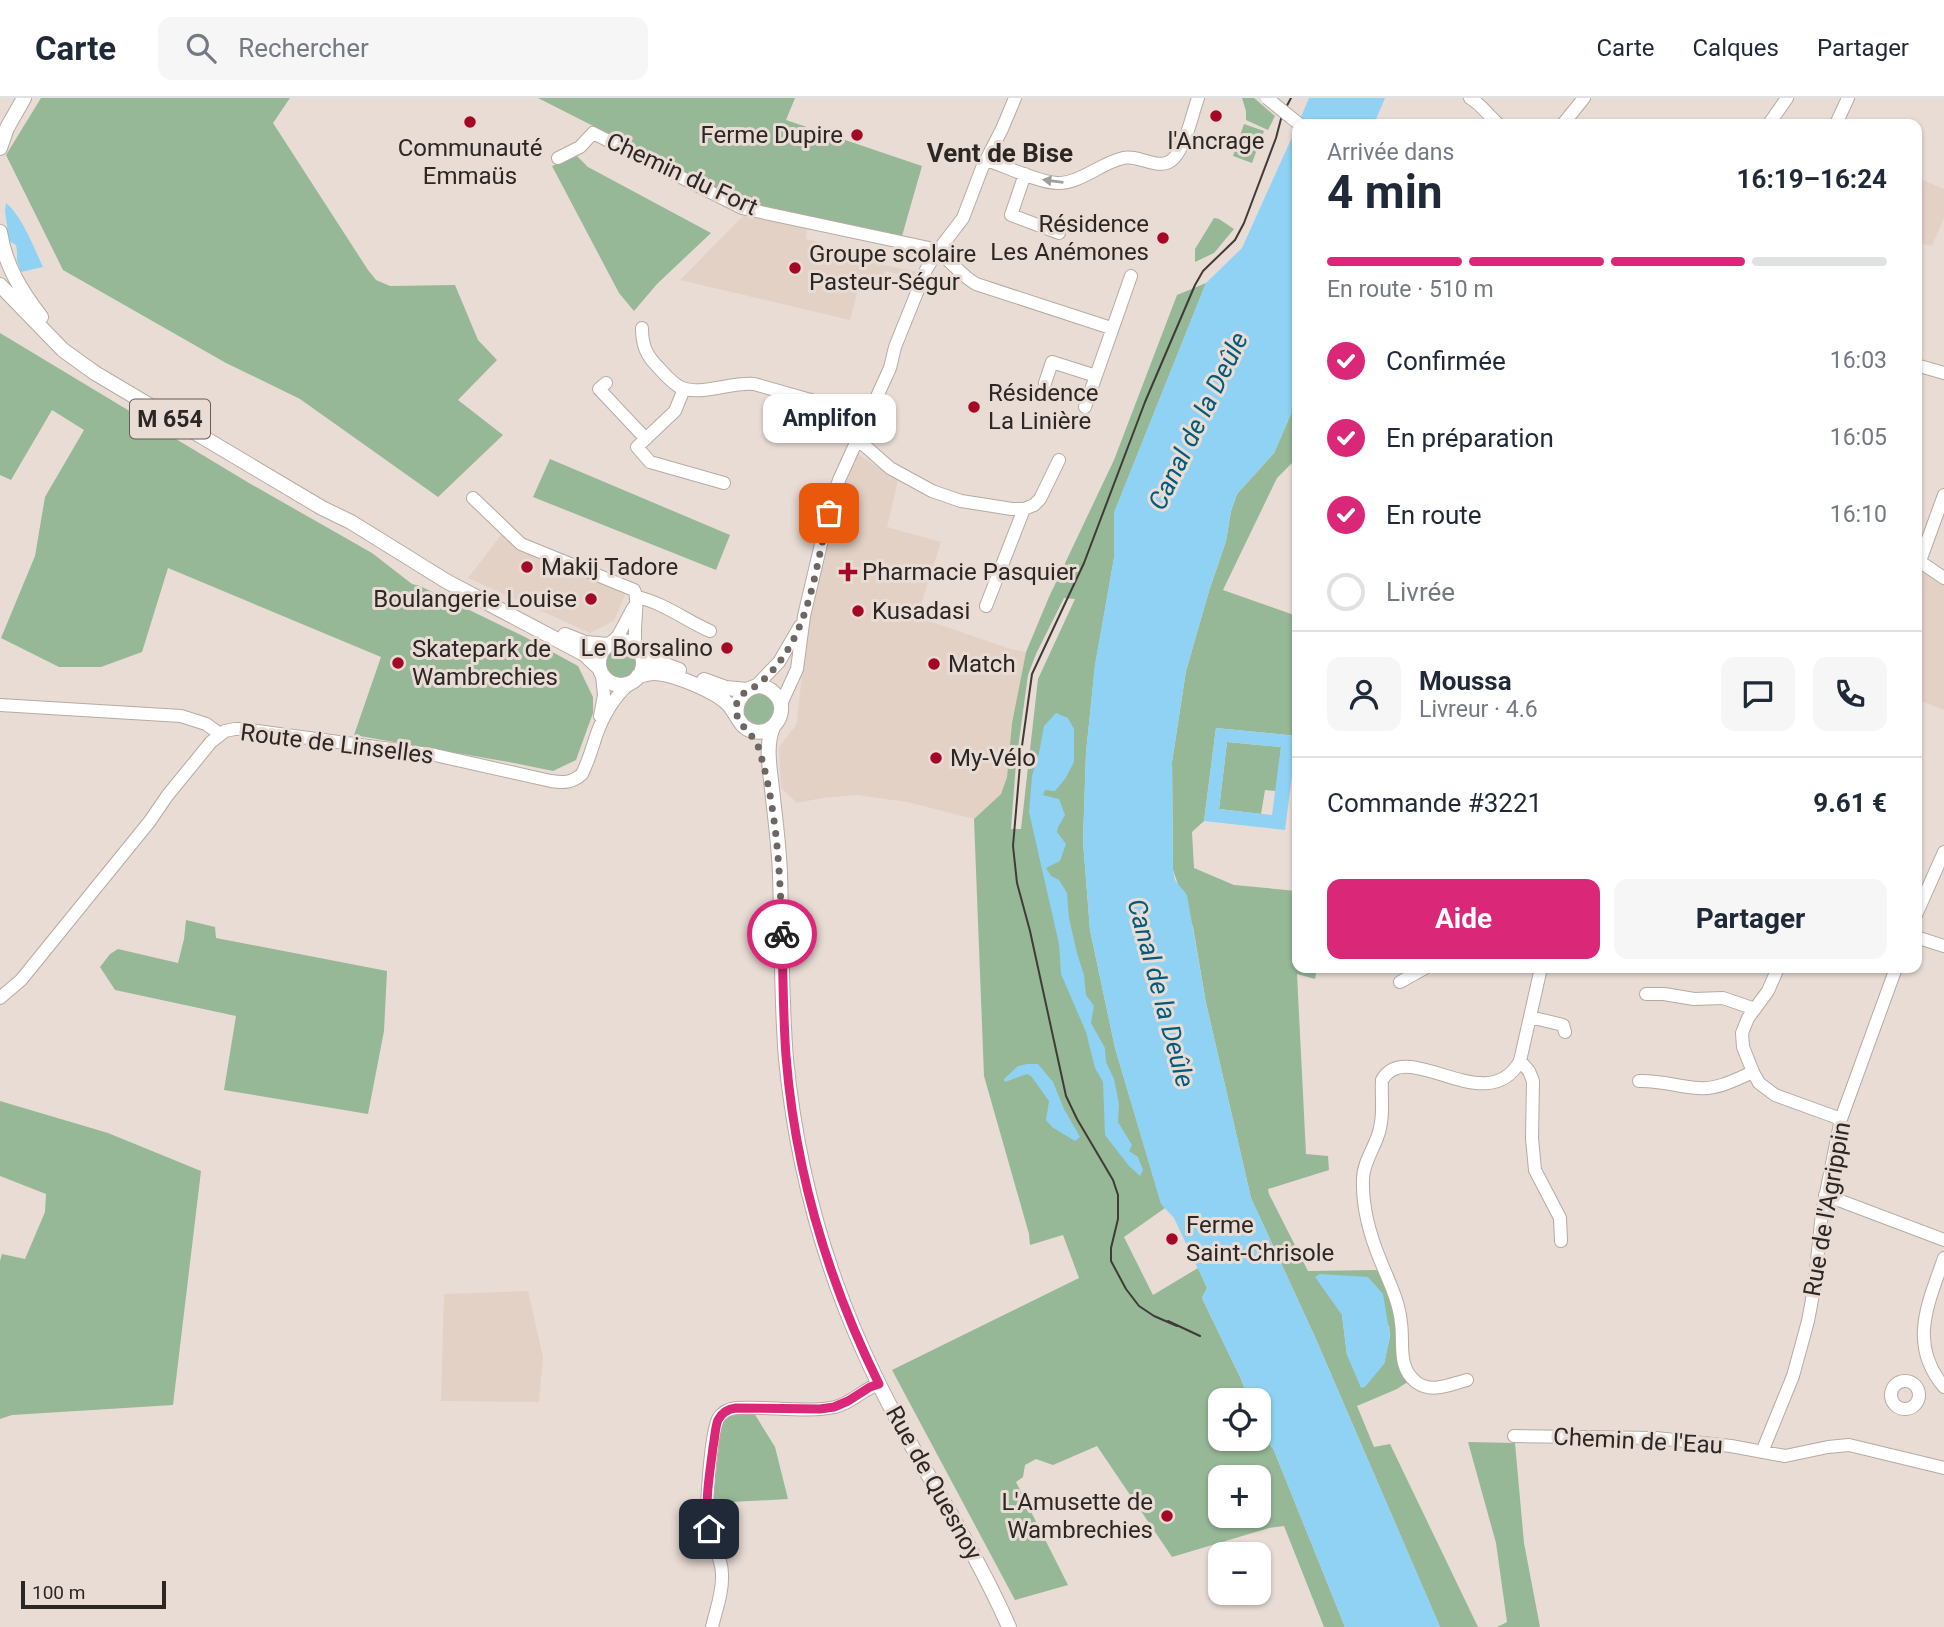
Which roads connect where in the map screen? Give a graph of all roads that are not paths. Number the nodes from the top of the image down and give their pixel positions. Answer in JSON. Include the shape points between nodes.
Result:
{"nodes":[{"id":1,"x":16,"y":98,"type":"edge"},
{"id":2,"x":24,"y":98,"type":"edge"},
{"id":3,"x":1015,"y":98,"type":"edge"},
{"id":4,"x":1198,"y":98,"type":"edge"},
{"id":5,"x":1266,"y":98,"type":"edge"},
{"id":6,"x":1584,"y":98,"type":"edge"},
{"id":7,"x":1787,"y":98,"type":"edge"},
{"id":8,"x":1848,"y":98,"type":"edge"},
{"id":9,"x":1478,"y":100,"type":"edge"},
{"id":10,"x":1293,"y":119,"type":"edge"},
{"id":11,"x":1493,"y":119,"type":"edge"},
{"id":12,"x":1567,"y":119,"type":"edge"},
{"id":13,"x":1772,"y":119,"type":"edge"},
{"id":14,"x":1838,"y":119,"type":"edge"},
{"id":15,"x":0,"y":121,"type":"edge"},
{"id":16,"x":0,"y":148,"type":"edge"},
{"id":17,"x":558,"y":158,"type":"dead end"},
{"id":18,"x":986,"y":160,"type":"junction"},
{"id":19,"x":1025,"y":174,"type":"junction"},
{"id":20,"x":0,"y":232,"type":"edge"},
{"id":21,"x":1059,"y":233,"type":"dead end"},
{"id":22,"x":937,"y":251,"type":"junction"},
{"id":23,"x":0,"y":274,"type":"edge"},
{"id":24,"x":1131,"y":275,"type":"dead end"},
{"id":25,"x":0,"y":285,"type":"edge"},
{"id":26,"x":29,"y":315,"type":"junction"},
{"id":27,"x":642,"y":328,"type":"dead end"},
{"id":28,"x":1111,"y":328,"type":"junction"},
{"id":29,"x":1922,"y":367,"type":"edge"},
{"id":30,"x":86,"y":368,"type":"junction"},
{"id":31,"x":1944,"y":373,"type":"edge"},
{"id":32,"x":1096,"y":376,"type":"junction"},
{"id":33,"x":606,"y":383,"type":"dead end"},
{"id":34,"x":1045,"y":383,"type":"dead end"},
{"id":35,"x":684,"y":388,"type":"junction"},
{"id":36,"x":1085,"y":407,"type":"dead end"},
{"id":37,"x":867,"y":416,"type":"junction"},
{"id":38,"x":856,"y":438,"type":"junction"},
{"id":39,"x":646,"y":439,"type":"junction"},
{"id":40,"x":1059,"y":460,"type":"dead end"},
{"id":41,"x":724,"y":483,"type":"dead end"},
{"id":42,"x":1944,"y":495,"type":"edge"},
{"id":43,"x":473,"y":498,"type":"dead end"},
{"id":44,"x":1024,"y":509,"type":"junction"},
{"id":45,"x":1922,"y":550,"type":"edge"},
{"id":46,"x":1922,"y":563,"type":"edge"},
{"id":47,"x":1944,"y":578,"type":"edge"},
{"id":48,"x":636,"y":601,"type":"junction"},
{"id":49,"x":986,"y":606,"type":"dead end"},
{"id":50,"x":511,"y":614,"type":"junction"},
{"id":51,"x":804,"y":616,"type":"junction"},
{"id":52,"x":710,"y":631,"type":"dead end"},
{"id":53,"x":610,"y":644,"type":"junction"},
{"id":54,"x":638,"y":650,"type":"junction"},
{"id":55,"x":601,"y":672,"type":"junction"},
{"id":56,"x":634,"y":680,"type":"junction"},
{"id":57,"x":751,"y":689,"type":"junction"},
{"id":58,"x":780,"y":704,"type":"junction"},
{"id":59,"x":0,"y":705,"type":"edge"},
{"id":60,"x":737,"y":716,"type":"junction"},
{"id":61,"x":773,"y":727,"type":"junction"},
{"id":62,"x":748,"y":729,"type":"junction"},
{"id":63,"x":598,"y":732,"type":"junction"},
{"id":64,"x":220,"y":734,"type":"junction"},
{"id":65,"x":777,"y":839,"type":"junction"},
{"id":66,"x":1944,"y":852,"type":"edge"},
{"id":67,"x":1922,"y":902,"type":"edge"},
{"id":68,"x":1922,"y":939,"type":"edge"},
{"id":69,"x":1944,"y":946,"type":"edge"},
{"id":70,"x":1416,"y":973,"type":"edge"},
{"id":71,"x":1540,"y":973,"type":"edge"},
{"id":72,"x":1775,"y":973,"type":"edge"},
{"id":73,"x":1894,"y":973,"type":"edge"},
{"id":74,"x":1400,"y":982,"type":"dead end"},
{"id":75,"x":1646,"y":994,"type":"dead end"},
{"id":76,"x":0,"y":998,"type":"edge"},
{"id":77,"x":1755,"y":1009,"type":"junction"},
{"id":78,"x":1530,"y":1017,"type":"junction"},
{"id":79,"x":1565,"y":1032,"type":"dead end"},
{"id":80,"x":1520,"y":1061,"type":"junction"},
{"id":81,"x":1753,"y":1072,"type":"junction"},
{"id":82,"x":1639,"y":1081,"type":"dead end"},
{"id":83,"x":1841,"y":1119,"type":"junction"},
{"id":84,"x":1825,"y":1195,"type":"junction"},
{"id":85,"x":1944,"y":1240,"type":"edge"},
{"id":86,"x":1561,"y":1241,"type":"dead end"},
{"id":87,"x":1944,"y":1258,"type":"edge"},
{"id":88,"x":1936,"y":1376,"type":"junction"},
{"id":89,"x":1467,"y":1380,"type":"dead end"},
{"id":90,"x":879,"y":1384,"type":"junction"},
{"id":91,"x":1944,"y":1387,"type":"edge"},
{"id":92,"x":1917,"y":1388,"type":"dead end"},
{"id":93,"x":1514,"y":1436,"type":"dead end"},
{"id":94,"x":1762,"y":1452,"type":"junction"},
{"id":95,"x":1944,"y":1468,"type":"edge"},
{"id":96,"x":712,"y":1627,"type":"edge"},
{"id":97,"x":1006,"y":1627,"type":"edge"}],
"edges":[{"from":1,"to":15,"type":"main road"},
{"from":2,"to":16,"type":"main road"},
{"from":3,"to":18,"type":"street"},
{"from":4,"to":19,"type":"street","one_way":true,"via":[[1180,149],[1165,163],[1122,158],[1058,183]]},
{"from":5,"to":10,"type":"street","bridge":true},
{"from":6,"to":12,"type":"street"},
{"from":7,"to":13,"type":"street"},
{"from":8,"to":14,"type":"street"},
{"from":9,"to":11,"type":"street"},
{"from":17,"to":22,"type":"street","name":"Chemin du Fort","via":[[580,147],[593,133],[742,208]]},
{"from":18,"to":19,"type":"street"},
{"from":18,"to":22,"type":"street","via":[[961,222]]},
{"from":19,"to":21,"type":"street","via":[[1011,215]]},
{"from":20,"to":30,"type":"main road","via":[[11,270],[25,295]]},
{"from":22,"to":28,"type":"street","via":[[976,284]]},
{"from":22,"to":37,"type":"street"},
{"from":23,"to":26,"type":"main road","number":"M 654"},
{"from":24,"to":28,"type":"street"},
{"from":25,"to":26,"type":"main road","number":"M 654"},
{"from":26,"to":30,"type":"main road","number":"M 654"},
{"from":27,"to":35,"type":"street","via":[[647,355]]},
{"from":28,"to":32,"type":"street"},
{"from":29,"to":31,"type":"street"},
{"from":30,"to":50,"type":"main road","number":"M 654","via":[[322,508],[422,574],[446,580]]},
{"from":32,"to":34,"type":"street","via":[[1052,362]]},
{"from":32,"to":36,"type":"street"},
{"from":33,"to":39,"type":"street","via":[[599,389]]},
{"from":35,"to":37,"type":"street","via":[[754,384]]},
{"from":35,"to":39,"type":"street","via":[[675,411]]},
{"from":37,"to":38,"type":"street"},
{"from":38,"to":44,"type":"street","via":[[896,472],[938,494]]},
{"from":38,"to":51,"type":"street","via":[[837,482]]},
{"from":39,"to":41,"type":"street","via":[[637,447],[650,462]]},
{"from":40,"to":44,"type":"street","via":[[1040,499]]},
{"from":42,"to":45,"type":"street"},
{"from":43,"to":48,"type":"street","via":[[521,544],[630,588]]},
{"from":44,"to":49,"type":"street"},
{"from":46,"to":47,"type":"street"},
{"from":48,"to":52,"type":"street","via":[[649,600]]},
{"from":48,"to":53,"type":"street"},
{"from":48,"to":54,"type":"street"},
{"from":50,"to":53,"type":"main road","number":"M 654","via":[[585,643]]},
{"from":50,"to":55,"type":"main road","number":"M 654","via":[[584,654]]},
{"from":51,"to":57,"type":"street","via":[[779,662]]},
{"from":51,"to":58,"type":"street","via":[[797,669]]},
{"from":53,"to":54,"type":"main road","via":[[625,641]]},
{"from":53,"to":55,"type":"main road","via":[[600,656]]},
{"from":54,"to":56,"type":"main road","via":[[643,664]]},
{"from":54,"to":57,"type":"main road","via":[[719,686]]},
{"from":55,"to":56,"type":"main road","via":[[615,684]]},
{"from":55,"to":63,"type":"street","name":"Route de Linselles","via":[[604,695]]},
{"from":56,"to":60,"type":"main road","via":[[657,673],[688,682],[724,700]]},
{"from":56,"to":63,"type":"street","name":"Route de Linselles","via":[[613,702]]},
{"from":57,"to":58,"type":"main road","via":[[771,690]]},
{"from":57,"to":60,"type":"main road","via":[[740,697]]},
{"from":58,"to":61,"type":"main road"},
{"from":59,"to":64,"type":"street","via":[[181,716]]},
{"from":60,"to":62,"type":"main road"},
{"from":61,"to":62,"type":"main road","via":[[761,732]]},
{"from":61,"to":65,"type":"main road","name":"Rue de Quesnoy","via":[[769,761]]},
{"from":62,"to":65,"type":"main road","name":"Rue de Quesnoy","via":[[759,750]]},
{"from":63,"to":64,"type":"street","name":"Route de Linselles","via":[[582,774],[561,782],[435,755],[242,729]]},
{"from":64,"to":76,"type":"street","name":"Route de Linselles","via":[[21,980]]},
{"from":65,"to":90,"type":"main road","name":"Rue de Quesnoy","via":[[786,1057],[799,1149],[834,1279]]},
{"from":66,"to":67,"type":"street"},
{"from":68,"to":69,"type":"street"},
{"from":70,"to":74,"type":"street"},
{"from":71,"to":78,"type":"street"},
{"from":72,"to":77,"type":"street"},
{"from":73,"to":83,"type":"street","name":"Rue de l'Agrippin"},
{"from":75,"to":77,"type":"street","via":[[1723,998]]},
{"from":77,"to":81,"type":"street","via":[[1742,1032]]},
{"from":78,"to":79,"type":"street","via":[[1563,1025]]},
{"from":78,"to":80,"type":"street"},
{"from":80,"to":86,"type":"street","via":[[1533,1081],[1535,1170],[1560,1218]]},
{"from":80,"to":89,"type":"street","via":[[1507,1076],[1485,1084],[1409,1066],[1391,1070],[1382,1080],[1380,1129],[1363,1171],[1371,1234],[1400,1314],[1405,1367],[1426,1387]]},
{"from":81,"to":82,"type":"street","via":[[1706,1088]]},
{"from":81,"to":83,"type":"street","via":[[1775,1095]]},
{"from":83,"to":84,"type":"street","name":"Rue de l'Agrippin"},
{"from":84,"to":85,"type":"street"},
{"from":84,"to":94,"type":"street","name":"Rue de l'Agrippin","via":[[1810,1312],[1793,1376]]},
{"from":87,"to":88,"type":"street","via":[[1923,1326],[1926,1354]]},
{"from":88,"to":91,"type":"street"},
{"from":88,"to":92,"type":"street"},
{"from":90,"to":96,"type":"street","via":[[834,1407],[736,1408],[719,1419],[707,1510],[722,1576]]},
{"from":90,"to":97,"type":"main road","name":"Rue de Quesnoy","via":[[977,1559]]},
{"from":93,"to":94,"type":"street","name":"Chemin de l'Eau","via":[[1641,1437]]},
{"from":94,"to":95,"type":"street","name":"Chemin de l'Eau","via":[[1785,1456],[1849,1445]]}]}
